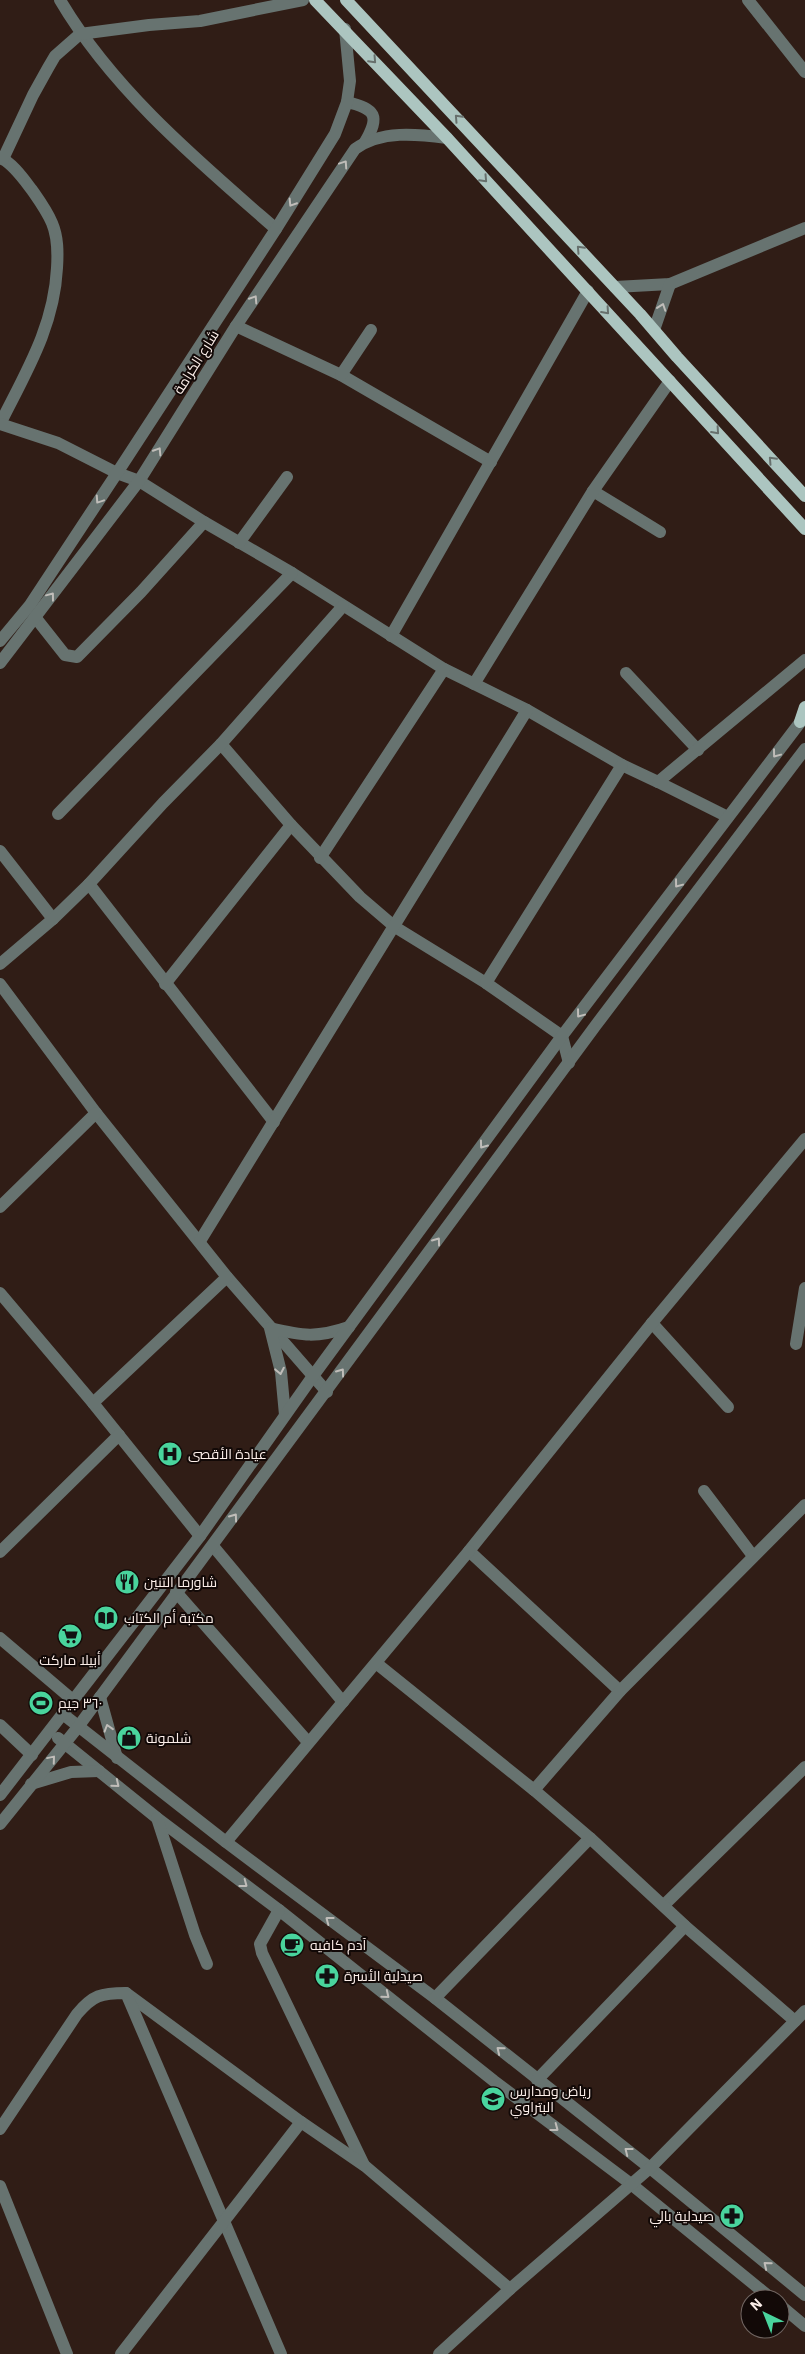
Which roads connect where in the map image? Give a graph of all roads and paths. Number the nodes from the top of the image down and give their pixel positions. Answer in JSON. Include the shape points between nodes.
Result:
{"nodes":[{"id":1,"x":60,"y":0,"type":"edge"},
{"id":2,"x":303,"y":0,"type":"edge"},
{"id":3,"x":315,"y":0,"type":"edge"},
{"id":4,"x":346,"y":0,"type":"edge"},
{"id":5,"x":748,"y":0,"type":"edge"},
{"id":6,"x":344,"y":29,"type":"junction"},
{"id":7,"x":80,"y":34,"type":"junction"},
{"id":8,"x":805,"y":72,"type":"edge"},
{"id":9,"x":347,"y":102,"type":"junction"},
{"id":10,"x":447,"y":138,"type":"junction"},
{"id":11,"x":365,"y":142,"type":"junction"},
{"id":12,"x":2,"y":159,"type":"edge"},
{"id":13,"x":805,"y":228,"type":"edge"},
{"id":14,"x":276,"y":229,"type":"junction"},
{"id":15,"x":670,"y":284,"type":"junction"},
{"id":16,"x":615,"y":287,"type":"junction"},
{"id":17,"x":588,"y":291,"type":"junction"},
{"id":18,"x":236,"y":326,"type":"junction"},
{"id":19,"x":372,"y":330,"type":"dead end"},
{"id":20,"x":654,"y":330,"type":"junction"},
{"id":21,"x":341,"y":375,"type":"junction"},
{"id":22,"x":670,"y":381,"type":"junction"},
{"id":23,"x":0,"y":424,"type":"edge"},
{"id":24,"x":491,"y":462,"type":"junction"},
{"id":25,"x":117,"y":473,"type":"junction"},
{"id":26,"x":288,"y":477,"type":"dead end"},
{"id":27,"x":139,"y":480,"type":"junction"},
{"id":28,"x":593,"y":491,"type":"junction"},
{"id":29,"x":805,"y":496,"type":"edge"},
{"id":30,"x":204,"y":522,"type":"junction"},
{"id":31,"x":805,"y":529,"type":"edge"},
{"id":32,"x":660,"y":532,"type":"dead end"},
{"id":33,"x":239,"y":543,"type":"junction"},
{"id":34,"x":292,"y":573,"type":"junction"},
{"id":35,"x":343,"y":606,"type":"junction"},
{"id":36,"x":35,"y":617,"type":"junction"},
{"id":37,"x":391,"y":636,"type":"junction"},
{"id":38,"x":0,"y":641,"type":"edge"},
{"id":39,"x":805,"y":660,"type":"edge"},
{"id":40,"x":0,"y":663,"type":"edge"},
{"id":41,"x":444,"y":669,"type":"junction"},
{"id":42,"x":626,"y":673,"type":"dead end"},
{"id":43,"x":474,"y":684,"type":"junction"},
{"id":44,"x":805,"y":707,"type":"edge"},
{"id":45,"x":527,"y":710,"type":"junction"},
{"id":46,"x":803,"y":719,"type":"edge"},
{"id":47,"x":221,"y":744,"type":"junction"},
{"id":48,"x":805,"y":749,"type":"edge"},
{"id":49,"x":698,"y":750,"type":"junction"},
{"id":50,"x":622,"y":765,"type":"junction"},
{"id":51,"x":658,"y":782,"type":"junction"},
{"id":52,"x":58,"y":814,"type":"dead end"},
{"id":53,"x":728,"y":817,"type":"junction"},
{"id":54,"x":291,"y":825,"type":"junction"},
{"id":55,"x":0,"y":851,"type":"edge"},
{"id":56,"x":320,"y":858,"type":"junction"},
{"id":57,"x":89,"y":884,"type":"junction"},
{"id":58,"x":52,"y":919,"type":"junction"},
{"id":59,"x":395,"y":927,"type":"junction"},
{"id":60,"x":0,"y":964,"type":"edge"},
{"id":61,"x":486,"y":983,"type":"junction"},
{"id":62,"x":0,"y":984,"type":"edge"},
{"id":63,"x":166,"y":984,"type":"junction"},
{"id":64,"x":562,"y":1036,"type":"junction"},
{"id":65,"x":569,"y":1063,"type":"junction"},
{"id":66,"x":96,"y":1114,"type":"junction"},
{"id":67,"x":274,"y":1122,"type":"junction"},
{"id":68,"x":805,"y":1139,"type":"edge"},
{"id":69,"x":0,"y":1207,"type":"edge"},
{"id":70,"x":200,"y":1241,"type":"junction"},
{"id":71,"x":227,"y":1277,"type":"junction"},
{"id":72,"x":805,"y":1288,"type":"edge"},
{"id":73,"x":0,"y":1292,"type":"edge"},
{"id":74,"x":652,"y":1323,"type":"junction"},
{"id":75,"x":350,"y":1327,"type":"junction"},
{"id":76,"x":270,"y":1328,"type":"junction"},
{"id":77,"x":796,"y":1344,"type":"dead end"},
{"id":78,"x":313,"y":1376,"type":"junction"},
{"id":79,"x":327,"y":1392,"type":"junction"},
{"id":80,"x":93,"y":1403,"type":"junction"},
{"id":81,"x":728,"y":1406,"type":"dead end"},
{"id":82,"x":286,"y":1415,"type":"junction"},
{"id":83,"x":119,"y":1435,"type":"junction"},
{"id":84,"x":704,"y":1491,"type":"dead end"},
{"id":85,"x":805,"y":1505,"type":"edge"},
{"id":86,"x":200,"y":1536,"type":"junction"},
{"id":87,"x":213,"y":1546,"type":"junction"},
{"id":88,"x":469,"y":1551,"type":"junction"},
{"id":89,"x":0,"y":1552,"type":"edge"},
{"id":90,"x":753,"y":1556,"type":"junction"},
{"id":91,"x":176,"y":1592,"type":"junction"},
{"id":92,"x":0,"y":1638,"type":"edge"},
{"id":93,"x":376,"y":1662,"type":"junction"},
{"id":94,"x":620,"y":1691,"type":"junction"},
{"id":95,"x":100,"y":1697,"type":"junction"},
{"id":96,"x":74,"y":1701,"type":"junction"},
{"id":97,"x":343,"y":1702,"type":"junction"},
{"id":98,"x":64,"y":1714,"type":"junction"},
{"id":99,"x":0,"y":1724,"type":"edge"},
{"id":100,"x":78,"y":1727,"type":"junction"},
{"id":101,"x":51,"y":1731,"type":"junction"},
{"id":102,"x":308,"y":1742,"type":"junction"},
{"id":103,"x":64,"y":1744,"type":"junction"},
{"id":104,"x":32,"y":1755,"type":"junction"},
{"id":105,"x":117,"y":1758,"type":"junction"},
{"id":106,"x":805,"y":1767,"type":"edge"},
{"id":107,"x":99,"y":1771,"type":"junction"},
{"id":108,"x":32,"y":1784,"type":"junction"},
{"id":109,"x":534,"y":1790,"type":"junction"},
{"id":110,"x":0,"y":1796,"type":"edge"},
{"id":111,"x":157,"y":1818,"type":"junction"},
{"id":112,"x":0,"y":1824,"type":"edge"},
{"id":113,"x":590,"y":1838,"type":"junction"},
{"id":114,"x":226,"y":1842,"type":"junction"},
{"id":115,"x":664,"y":1905,"type":"junction"},
{"id":116,"x":279,"y":1910,"type":"junction"},
{"id":117,"x":685,"y":1926,"type":"junction"},
{"id":118,"x":207,"y":1964,"type":"dead end"},
{"id":119,"x":126,"y":1993,"type":"junction"},
{"id":120,"x":435,"y":1998,"type":"junction"},
{"id":121,"x":805,"y":2011,"type":"edge"},
{"id":122,"x":795,"y":2021,"type":"junction"},
{"id":123,"x":537,"y":2080,"type":"junction"},
{"id":124,"x":301,"y":2122,"type":"junction"},
{"id":125,"x":1,"y":2124,"type":"edge"},
{"id":126,"x":365,"y":2166,"type":"junction"},
{"id":127,"x":650,"y":2168,"type":"junction"},
{"id":128,"x":630,"y":2184,"type":"junction"},
{"id":129,"x":0,"y":2186,"type":"edge"},
{"id":130,"x":225,"y":2220,"type":"junction"},
{"id":131,"x":510,"y":2289,"type":"junction"},
{"id":132,"x":760,"y":2289,"type":"edge"},
{"id":133,"x":805,"y":2295,"type":"edge"},
{"id":134,"x":790,"y":2314,"type":"edge"},
{"id":135,"x":805,"y":2326,"type":"edge"},
{"id":136,"x":68,"y":2354,"type":"edge"},
{"id":137,"x":122,"y":2354,"type":"edge"},
{"id":138,"x":280,"y":2354,"type":"edge"},
{"id":139,"x":439,"y":2354,"type":"edge"}],
"edges":[{"from":1,"to":7,"type":"street"},
{"from":2,"to":7,"type":"street","via":[[200,21]]},
{"from":3,"to":6,"type":"main road"},
{"from":16,"to":4,"type":"main road","one_way":true},
{"from":5,"to":8,"type":"street"},
{"from":6,"to":9,"type":"street","name":"شارع الكرامة","via":[[350,81]]},
{"from":6,"to":10,"type":"main road","one_way":true},
{"from":7,"to":12,"type":"street","via":[[55,56],[32,94]]},
{"from":7,"to":14,"type":"street","via":[[172,138]]},
{"from":9,"to":11,"type":"street","via":[[372,112],[374,127]]},
{"from":9,"to":14,"type":"street","name":"شارع الكرامة","one_way":true,"via":[[335,134]]},
{"from":10,"to":11,"type":"street","via":[[416,134]]},
{"from":10,"to":17,"type":"main road","one_way":true},
{"from":18,"to":11,"type":"street","name":"شارع الكرامة","one_way":true,"via":[[347,158]]},
{"from":12,"to":23,"type":"street","via":[[41,202],[52,223],[58,245],[55,296],[49,320],[42,341]]},
{"from":13,"to":15,"type":"street"},
{"from":14,"to":25,"type":"street","name":"شارع الكرامة"},
{"from":15,"to":16,"type":"street"},
{"from":20,"to":15,"type":"street","one_way":true},
{"from":16,"to":20,"type":"main road"},
{"from":17,"to":22,"type":"main road","one_way":true},
{"from":17,"to":24,"type":"street"},
{"from":18,"to":21,"type":"street"},
{"from":27,"to":18,"type":"street","name":"شارع الكرامة","one_way":true},
{"from":19,"to":21,"type":"street"},
{"from":29,"to":20,"type":"main road","one_way":true},
{"from":21,"to":24,"type":"street"},
{"from":22,"to":28,"type":"street"},
{"from":22,"to":31,"type":"main road","one_way":true},
{"from":23,"to":25,"type":"street","via":[[58,443]]},
{"from":24,"to":37,"type":"street"},
{"from":25,"to":27,"type":"street"},
{"from":25,"to":38,"type":"street","name":"شارع الكرامة","one_way":true,"via":[[30,605]]},
{"from":26,"to":33,"type":"street"},
{"from":27,"to":30,"type":"street"},
{"from":36,"to":27,"type":"street","name":"شارع الكرامة","one_way":true},
{"from":28,"to":32,"type":"street"},
{"from":28,"to":43,"type":"street"},
{"from":30,"to":33,"type":"street"},
{"from":30,"to":36,"type":"street","via":[[77,657],[65,655]]},
{"from":33,"to":34,"type":"street"},
{"from":34,"to":35,"type":"street"},
{"from":34,"to":52,"type":"street"},
{"from":35,"to":37,"type":"street"},
{"from":35,"to":47,"type":"street"},
{"from":36,"to":40,"type":"street","name":"شارع الكرامة"},
{"from":37,"to":41,"type":"street"},
{"from":39,"to":49,"type":"street"},
{"from":41,"to":43,"type":"street"},
{"from":41,"to":56,"type":"street"},
{"from":42,"to":49,"type":"street"},
{"from":43,"to":45,"type":"street"},
{"from":44,"to":46,"type":"main road"},
{"from":45,"to":50,"type":"street"},
{"from":45,"to":59,"type":"street"},
{"from":46,"to":53,"type":"street","one_way":true},
{"from":47,"to":54,"type":"street"},
{"from":47,"to":57,"type":"street"},
{"from":48,"to":65,"type":"street"},
{"from":49,"to":51,"type":"street"},
{"from":50,"to":51,"type":"street"},
{"from":50,"to":61,"type":"street"},
{"from":51,"to":53,"type":"street"},
{"from":53,"to":64,"type":"street","one_way":true},
{"from":54,"to":56,"type":"street"},
{"from":54,"to":63,"type":"street"},
{"from":55,"to":58,"type":"street"},
{"from":56,"to":59,"type":"street"},
{"from":57,"to":58,"type":"street"},
{"from":57,"to":63,"type":"street"},
{"from":58,"to":60,"type":"street"},
{"from":59,"to":61,"type":"street"},
{"from":59,"to":67,"type":"street"},
{"from":61,"to":64,"type":"street"},
{"from":62,"to":66,"type":"street"},
{"from":63,"to":67,"type":"street"},
{"from":64,"to":65,"type":"street"},
{"from":64,"to":75,"type":"street","one_way":true},
{"from":79,"to":65,"type":"street","one_way":true},
{"from":66,"to":69,"type":"street"},
{"from":66,"to":70,"type":"street"},
{"from":67,"to":70,"type":"street"},
{"from":68,"to":74,"type":"street"},
{"from":70,"to":71,"type":"street"},
{"from":71,"to":76,"type":"street"},
{"from":71,"to":80,"type":"street"},
{"from":72,"to":77,"type":"street"},
{"from":73,"to":80,"type":"street"},
{"from":74,"to":81,"type":"street"},
{"from":74,"to":88,"type":"street"},
{"from":75,"to":76,"type":"street","via":[[311,1336]]},
{"from":75,"to":78,"type":"street"},
{"from":76,"to":78,"type":"street"},
{"from":76,"to":82,"type":"street","one_way":true,"via":[[281,1372]]},
{"from":78,"to":79,"type":"street"},
{"from":78,"to":82,"type":"street"},
{"from":87,"to":79,"type":"street","one_way":true},
{"from":80,"to":83,"type":"street"},
{"from":82,"to":86,"type":"street"},
{"from":83,"to":86,"type":"street"},
{"from":83,"to":89,"type":"street"},
{"from":84,"to":90,"type":"street"},
{"from":85,"to":90,"type":"street"},
{"from":86,"to":96,"type":"street"},
{"from":87,"to":91,"type":"street"},
{"from":87,"to":97,"type":"street"},
{"from":88,"to":93,"type":"street"},
{"from":88,"to":94,"type":"street"},
{"from":90,"to":94,"type":"street"},
{"from":91,"to":95,"type":"street"},
{"from":91,"to":102,"type":"street"},
{"from":92,"to":96,"type":"street"},
{"from":93,"to":97,"type":"street"},
{"from":93,"to":109,"type":"street"},
{"from":94,"to":109,"type":"street"},
{"from":95,"to":100,"type":"street"},
{"from":105,"to":95,"type":"street","one_way":true},
{"from":96,"to":98,"type":"street"},
{"from":97,"to":102,"type":"street"},
{"from":98,"to":100,"type":"street"},
{"from":98,"to":101,"type":"street"},
{"from":99,"to":104,"type":"street"},
{"from":100,"to":103,"type":"street"},
{"from":100,"to":105,"type":"street"},
{"from":101,"to":103,"type":"street"},
{"from":101,"to":104,"type":"street"},
{"from":102,"to":114,"type":"street"},
{"from":103,"to":107,"type":"street"},
{"from":108,"to":103,"type":"street","one_way":true},
{"from":104,"to":110,"type":"street"},
{"from":105,"to":114,"type":"street"},
{"from":106,"to":115,"type":"street"},
{"from":107,"to":108,"type":"street","via":[[71,1772]]},
{"from":107,"to":111,"type":"street","one_way":true},
{"from":108,"to":112,"type":"street"},
{"from":109,"to":113,"type":"street"},
{"from":111,"to":116,"type":"street","one_way":true},
{"from":111,"to":118,"type":"street"},
{"from":113,"to":115,"type":"street"},
{"from":113,"to":120,"type":"street"},
{"from":120,"to":114,"type":"street","one_way":true},
{"from":115,"to":117,"type":"street"},
{"from":116,"to":126,"type":"street","via":[[260,1944],[262,1954]]},
{"from":116,"to":128,"type":"street","one_way":true,"via":[[494,2082]]},
{"from":117,"to":122,"type":"street"},
{"from":117,"to":123,"type":"street"},
{"from":119,"to":124,"type":"street"},
{"from":119,"to":125,"type":"street","via":[[103,1993],[88,2001]]},
{"from":119,"to":130,"type":"street"},
{"from":123,"to":120,"type":"street","one_way":true},
{"from":121,"to":122,"type":"street"},
{"from":122,"to":127,"type":"street"},
{"from":127,"to":123,"type":"street","one_way":true},
{"from":124,"to":126,"type":"street"},
{"from":124,"to":130,"type":"street"},
{"from":126,"to":131,"type":"street"},
{"from":127,"to":128,"type":"street"},
{"from":133,"to":127,"type":"street","one_way":true},
{"from":128,"to":131,"type":"street"},
{"from":128,"to":132,"type":"street"},
{"from":129,"to":136,"type":"street"},
{"from":130,"to":137,"type":"street"},
{"from":130,"to":138,"type":"street"},
{"from":131,"to":139,"type":"street"},
{"from":134,"to":135,"type":"street"}]}
